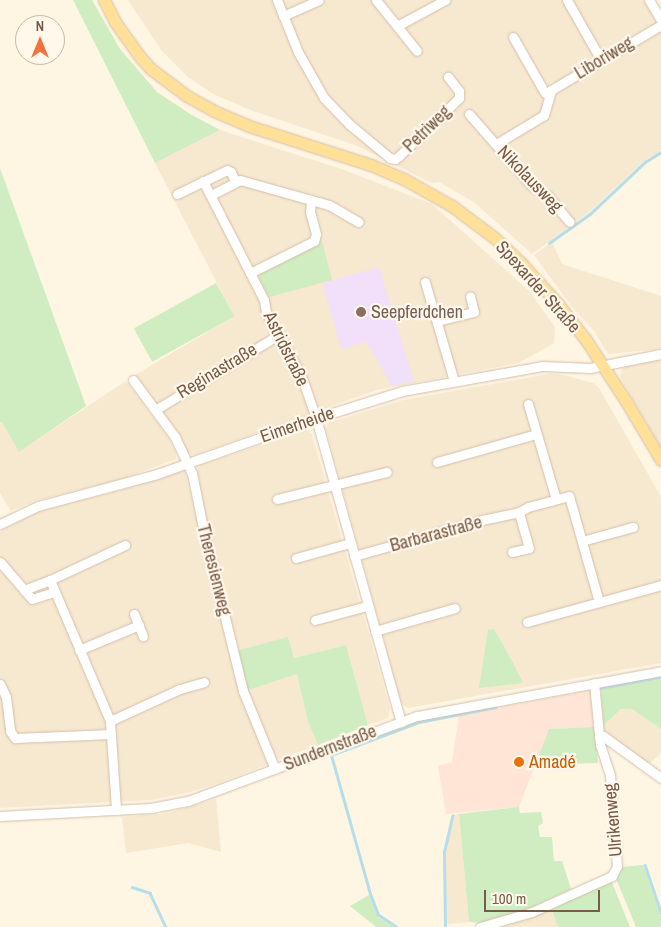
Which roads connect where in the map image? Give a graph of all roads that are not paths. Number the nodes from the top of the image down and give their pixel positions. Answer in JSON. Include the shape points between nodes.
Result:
{"nodes":[{"id":1,"x":104,"y":0,"type":"edge"},
{"id":2,"x":111,"y":0,"type":"edge"},
{"id":3,"x":277,"y":0,"type":"edge"},
{"id":4,"x":319,"y":0,"type":"edge"},
{"id":5,"x":376,"y":0,"type":"edge"},
{"id":6,"x":445,"y":0,"type":"edge"},
{"id":7,"x":567,"y":0,"type":"edge"},
{"id":8,"x":649,"y":0,"type":"edge"},
{"id":9,"x":283,"y":16,"type":"junction"},
{"id":10,"x":661,"y":20,"type":"edge"},
{"id":11,"x":661,"y":24,"type":"edge"},
{"id":12,"x":397,"y":26,"type":"junction"},
{"id":13,"x":513,"y":37,"type":"dead end"},
{"id":14,"x":418,"y":51,"type":"dead end"},
{"id":15,"x":601,"y":60,"type":"junction"},
{"id":16,"x":448,"y":77,"type":"dead end"},
{"id":17,"x":174,"y":86,"type":"junction"},
{"id":18,"x":549,"y":94,"type":"junction"},
{"id":19,"x":470,"y":114,"type":"dead end"},
{"id":20,"x":496,"y":144,"type":"junction"},
{"id":21,"x":203,"y":181,"type":"junction"},
{"id":22,"x":236,"y":182,"type":"junction"},
{"id":23,"x":177,"y":194,"type":"dead end"},
{"id":24,"x":211,"y":195,"type":"junction"},
{"id":25,"x":311,"y":200,"type":"junction"},
{"id":26,"x":358,"y":222,"type":"dead end"},
{"id":27,"x":570,"y":222,"type":"dead end"},
{"id":28,"x":250,"y":273,"type":"junction"},
{"id":29,"x":425,"y":282,"type":"dead end"},
{"id":30,"x":470,"y":296,"type":"dead end"},
{"id":31,"x":437,"y":321,"type":"junction"},
{"id":32,"x":280,"y":334,"type":"junction"},
{"id":33,"x":661,"y":354,"type":"edge"},
{"id":34,"x":604,"y":366,"type":"junction"},
{"id":35,"x":133,"y":380,"type":"dead end"},
{"id":36,"x":454,"y":381,"type":"junction"},
{"id":37,"x":528,"y":404,"type":"dead end"},
{"id":38,"x":155,"y":410,"type":"junction"},
{"id":39,"x":316,"y":418,"type":"junction"},
{"id":40,"x":536,"y":434,"type":"junction"},
{"id":41,"x":661,"y":460,"type":"edge"},
{"id":42,"x":437,"y":462,"type":"dead end"},
{"id":43,"x":188,"y":463,"type":"junction"},
{"id":44,"x":387,"y":472,"type":"dead end"},
{"id":45,"x":334,"y":485,"type":"junction"},
{"id":46,"x":277,"y":499,"type":"dead end"},
{"id":47,"x":556,"y":499,"type":"junction"},
{"id":48,"x":519,"y":512,"type":"junction"},
{"id":49,"x":0,"y":524,"type":"edge"},
{"id":50,"x":633,"y":528,"type":"dead end"},
{"id":51,"x":582,"y":541,"type":"junction"},
{"id":52,"x":350,"y":543,"type":"junction"},
{"id":53,"x":125,"y":545,"type":"dead end"},
{"id":54,"x":512,"y":552,"type":"dead end"},
{"id":55,"x":354,"y":556,"type":"junction"},
{"id":56,"x":296,"y":558,"type":"dead end"},
{"id":57,"x":0,"y":562,"type":"edge"},
{"id":58,"x":50,"y":580,"type":"junction"},
{"id":59,"x":661,"y":585,"type":"edge"},
{"id":60,"x":24,"y":590,"type":"junction"},
{"id":61,"x":53,"y":592,"type":"junction"},
{"id":62,"x":599,"y":602,"type":"junction"},
{"id":63,"x":368,"y":606,"type":"junction"},
{"id":64,"x":455,"y":608,"type":"dead end"},
{"id":65,"x":134,"y":614,"type":"dead end"},
{"id":66,"x":316,"y":620,"type":"dead end"},
{"id":67,"x":527,"y":622,"type":"dead end"},
{"id":68,"x":139,"y":625,"type":"junction"},
{"id":69,"x":375,"y":631,"type":"junction"},
{"id":70,"x":143,"y":636,"type":"dead end"},
{"id":71,"x":79,"y":650,"type":"junction"},
{"id":72,"x":661,"y":671,"type":"edge"},
{"id":73,"x":204,"y":682,"type":"dead end"},
{"id":74,"x":594,"y":683,"type":"junction"},
{"id":75,"x":0,"y":684,"type":"edge"},
{"id":76,"x":110,"y":721,"type":"junction"},
{"id":77,"x":400,"y":722,"type":"junction"},
{"id":78,"x":110,"y":734,"type":"junction"},
{"id":79,"x":599,"y":736,"type":"junction"},
{"id":80,"x":275,"y":770,"type":"junction"},
{"id":81,"x":661,"y":778,"type":"edge"},
{"id":82,"x":116,"y":810,"type":"junction"},
{"id":83,"x":0,"y":816,"type":"edge"},
{"id":84,"x":480,"y":927,"type":"edge"}],
"edges":[{"from":1,"to":17,"type":"main road","name":"Spexarder Straße","via":[[115,22],[141,58]]},
{"from":2,"to":17,"type":"main road","name":"Spexarder Straße","via":[[134,39]]},
{"from":3,"to":9,"type":"street"},
{"from":4,"to":9,"type":"street"},
{"from":5,"to":12,"type":"street"},
{"from":6,"to":12,"type":"street"},
{"from":7,"to":15,"type":"street"},
{"from":8,"to":10,"type":"street"},
{"from":9,"to":16,"type":"street","name":"Petriweg","via":[[298,52],[324,98],[390,158],[395,159],[460,98],[459,91]]},
{"from":11,"to":15,"type":"street","name":"Liboriweg"},
{"from":12,"to":14,"type":"street"},
{"from":13,"to":18,"type":"street"},
{"from":15,"to":18,"type":"street","name":"Liboriweg"},
{"from":17,"to":34,"type":"main road","name":"Spexarder Straße","via":[[226,117],[371,165],[426,190],[452,206],[496,239],[521,263],[559,305]]},
{"from":18,"to":20,"type":"street","via":[[544,116]]},
{"from":19,"to":20,"type":"street","name":"Nikolausweg"},
{"from":20,"to":27,"type":"street","name":"Nikolausweg","via":[[532,186],[547,195]]},
{"from":21,"to":22,"type":"street","via":[[227,170]]},
{"from":21,"to":23,"type":"street"},
{"from":21,"to":24,"type":"street","name":"Astridstraße"},
{"from":22,"to":24,"type":"street"},
{"from":22,"to":25,"type":"street","via":[[240,180]]},
{"from":24,"to":28,"type":"street","name":"Astridstraße"},
{"from":25,"to":26,"type":"street","via":[[344,212]]},
{"from":25,"to":28,"type":"street","via":[[314,240]]},
{"from":28,"to":32,"type":"street","name":"Astridstraße","via":[[264,300],[266,312]]},
{"from":29,"to":31,"type":"street"},
{"from":30,"to":31,"type":"street","via":[[474,312]]},
{"from":31,"to":36,"type":"street"},
{"from":32,"to":38,"type":"street","name":"Reginastraße"},
{"from":32,"to":39,"type":"street","name":"Astridstraße","via":[[301,375]]},
{"from":33,"to":34,"type":"street","name":"Eimerheide"},
{"from":34,"to":36,"type":"street","name":"Eimerheide","via":[[582,369],[542,366]]},
{"from":34,"to":41,"type":"main road","name":"Spexarder Straße"},
{"from":35,"to":38,"type":"street","name":"Theresienweg"},
{"from":36,"to":39,"type":"street","name":"Eimerheide","via":[[402,391]]},
{"from":37,"to":40,"type":"street"},
{"from":38,"to":43,"type":"street","name":"Theresienweg","via":[[175,436]]},
{"from":39,"to":43,"type":"street","name":"Eimerheide"},
{"from":39,"to":45,"type":"street","name":"Astridstraße"},
{"from":40,"to":42,"type":"street"},
{"from":40,"to":47,"type":"street"},
{"from":43,"to":49,"type":"street","name":"Eimerheide","via":[[117,486],[38,506]]},
{"from":43,"to":80,"type":"street","name":"Theresienweg","via":[[243,692]]},
{"from":44,"to":45,"type":"street"},
{"from":45,"to":46,"type":"street"},
{"from":45,"to":52,"type":"street","name":"Astridstraße"},
{"from":47,"to":48,"type":"street","name":"Barbarastraße"},
{"from":47,"to":51,"type":"street","name":"Barbarastraße","via":[[569,496]]},
{"from":48,"to":54,"type":"street","via":[[529,548]]},
{"from":48,"to":55,"type":"street","name":"Barbarastraße"},
{"from":50,"to":51,"type":"street"},
{"from":51,"to":62,"type":"street"},
{"from":52,"to":55,"type":"street","name":"Astridstraße"},
{"from":52,"to":56,"type":"street"},
{"from":53,"to":58,"type":"street"},
{"from":55,"to":63,"type":"street","name":"Astridstraße"},
{"from":57,"to":60,"type":"street"},
{"from":58,"to":60,"type":"street"},
{"from":58,"to":61,"type":"street"},
{"from":59,"to":62,"type":"street"},
{"from":60,"to":61,"type":"street","via":[[32,599]]},
{"from":61,"to":71,"type":"street"},
{"from":62,"to":67,"type":"street"},
{"from":63,"to":66,"type":"street"},
{"from":63,"to":69,"type":"street","name":"Astridstraße"},
{"from":64,"to":69,"type":"street"},
{"from":65,"to":68,"type":"street"},
{"from":68,"to":70,"type":"street"},
{"from":68,"to":71,"type":"street"},
{"from":69,"to":77,"type":"street","name":"Astridstraße"},
{"from":71,"to":76,"type":"street"},
{"from":72,"to":74,"type":"street","name":"Sundernstraße"},
{"from":73,"to":76,"type":"street","via":[[180,689]]},
{"from":74,"to":77,"type":"street","name":"Sundernstraße","via":[[436,712]]},
{"from":74,"to":79,"type":"street","name":"Ulrikenweg"},
{"from":75,"to":78,"type":"street","via":[[6,697],[10,731],[16,738]]},
{"from":76,"to":78,"type":"street"},
{"from":77,"to":80,"type":"street","name":"Sundernstraße"},
{"from":78,"to":82,"type":"street"},
{"from":79,"to":81,"type":"street"},
{"from":79,"to":84,"type":"street","name":"Ulrikenweg","via":[[610,775],[617,866],[612,876],[532,912]]},
{"from":80,"to":82,"type":"street","name":"Sundernstraße","via":[[188,800],[151,808]]},
{"from":82,"to":83,"type":"street","name":"Sundernstraße"}]}
